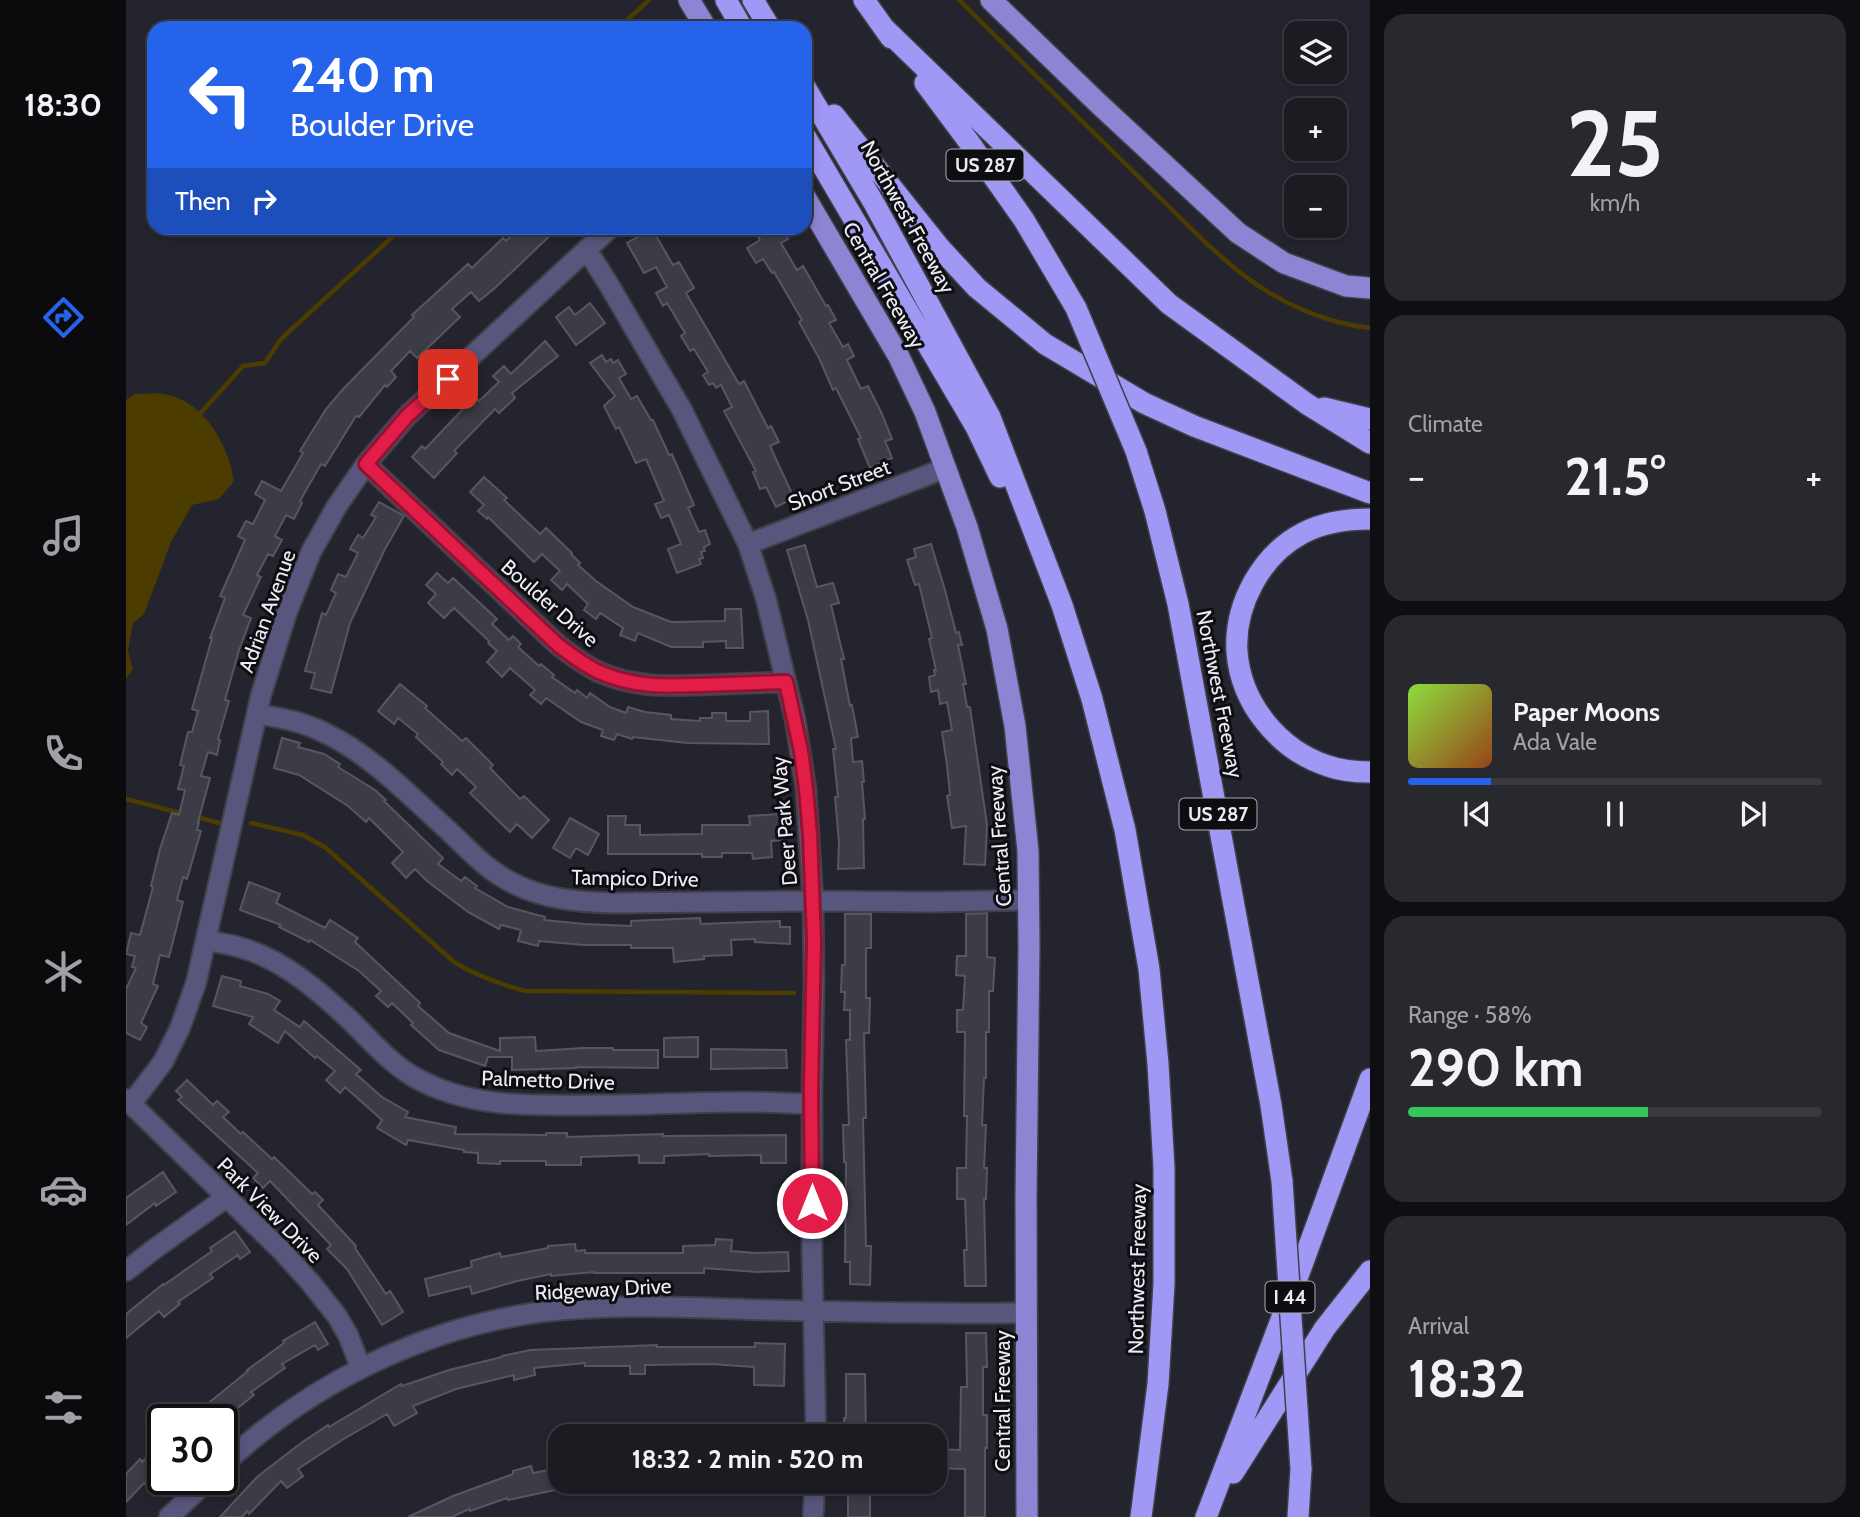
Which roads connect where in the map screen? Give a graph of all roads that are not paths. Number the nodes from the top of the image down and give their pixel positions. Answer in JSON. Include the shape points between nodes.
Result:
{"nodes":[{"id":1,"x":689,"y":0,"type":"edge"},
{"id":2,"x":726,"y":0,"type":"edge"},
{"id":3,"x":753,"y":0,"type":"edge"},
{"id":4,"x":864,"y":0,"type":"edge"},
{"id":5,"x":991,"y":0,"type":"edge"},
{"id":6,"x":702,"y":21,"type":"edge"},
{"id":7,"x":738,"y":21,"type":"edge"},
{"id":8,"x":766,"y":21,"type":"edge"},
{"id":9,"x":885,"y":29,"type":"junction"},
{"id":10,"x":812,"y":87,"type":"edge"},
{"id":11,"x":812,"y":99,"type":"edge"},
{"id":12,"x":812,"y":148,"type":"edge"},
{"id":13,"x":812,"y":209,"type":"edge"},
{"id":14,"x":603,"y":235,"type":"edge"},
{"id":15,"x":587,"y":250,"type":"junction"},
{"id":16,"x":1370,"y":288,"type":"edge"},
{"id":17,"x":1307,"y":404,"type":"junction"},
{"id":18,"x":1370,"y":419,"type":"edge"},
{"id":19,"x":1370,"y":443,"type":"edge"},
{"id":20,"x":366,"y":464,"type":"junction"},
{"id":21,"x":946,"y":468,"type":"junction"},
{"id":22,"x":1370,"y":493,"type":"edge"},
{"id":23,"x":1370,"y":519,"type":"edge"},
{"id":24,"x":748,"y":544,"type":"junction"},
{"id":25,"x":1062,"y":605,"type":"junction"},
{"id":26,"x":786,"y":682,"type":"junction"},
{"id":27,"x":258,"y":714,"type":"junction"},
{"id":28,"x":1370,"y":772,"type":"edge"},
{"id":29,"x":1029,"y":900,"type":"junction"},
{"id":30,"x":813,"y":901,"type":"junction"},
{"id":31,"x":206,"y":940,"type":"junction"},
{"id":32,"x":1370,"y":1079,"type":"edge"},
{"id":33,"x":129,"y":1101,"type":"edge"},
{"id":34,"x":812,"y":1104,"type":"junction"},
{"id":35,"x":227,"y":1197,"type":"junction"},
{"id":36,"x":126,"y":1271,"type":"edge"},
{"id":37,"x":1370,"y":1271,"type":"edge"},
{"id":38,"x":813,"y":1311,"type":"junction"},
{"id":39,"x":1027,"y":1313,"type":"junction"},
{"id":40,"x":361,"y":1368,"type":"junction"},
{"id":41,"x":816,"y":1424,"type":"edge"},
{"id":42,"x":238,"y":1451,"type":"edge"},
{"id":43,"x":814,"y":1494,"type":"edge"},
{"id":44,"x":192,"y":1495,"type":"edge"},
{"id":45,"x":1206,"y":1515,"type":"edge"},
{"id":46,"x":169,"y":1517,"type":"edge"},
{"id":47,"x":813,"y":1517,"type":"edge"},
{"id":48,"x":1027,"y":1517,"type":"edge"},
{"id":49,"x":1141,"y":1517,"type":"edge"},
{"id":50,"x":1297,"y":1517,"type":"edge"}],
"edges":[{"from":1,"to":6,"type":"main road"},
{"from":2,"to":7,"type":"highway"},
{"from":3,"to":8,"type":"highway"},
{"from":4,"to":9,"type":"highway","name":"Northwest Freeway","number":"US 287"},
{"from":5,"to":16,"type":"main road","via":[[1238,233],[1284,263],[1346,286]]},
{"from":9,"to":17,"type":"highway","via":[[1169,304]]},
{"from":9,"to":50,"type":"highway","name":"Northwest Freeway","number":"US 287","bridge":true,"via":[[1024,220],[1076,309],[1136,451],[1155,511],[1178,604],[1282,1181],[1301,1469]]},
{"from":10,"to":22,"type":"highway","via":[[940,248],[977,288],[1045,344],[1144,403],[1194,426]]},
{"from":11,"to":25,"type":"highway","name":"Northwest Freeway","via":[[990,417]]},
{"from":12,"to":25,"type":"highway","via":[[976,426]]},
{"from":13,"to":21,"type":"main road","name":"Central Freeway","via":[[899,356]]},
{"from":14,"to":15,"type":"street","name":"Adrian Avenue"},
{"from":15,"to":20,"type":"street","name":"Adrian Avenue","via":[[407,416]]},
{"from":15,"to":24,"type":"street","name":"Deer Park Way","via":[[682,410]]},
{"from":17,"to":18,"type":"highway"},
{"from":17,"to":19,"type":"highway"},
{"from":20,"to":26,"type":"street","name":"Boulder Drive","via":[[580,662],[641,685]]},
{"from":20,"to":27,"type":"street","name":"Adrian Avenue","via":[[311,552],[287,612]]},
{"from":21,"to":24,"type":"street","name":"Short Street"},
{"from":21,"to":29,"type":"main road","name":"Central Freeway","via":[[998,629],[1015,726]]},
{"from":23,"to":28,"type":"highway","via":[[1321,525],[1280,549],[1248,592],[1239,618],[1237,652],[1251,699],[1265,723],[1287,744],[1330,767]]},
{"from":24,"to":26,"type":"street","name":"Deer Park Way"},
{"from":25,"to":49,"type":"highway","name":"Northwest Freeway","via":[[1093,699],[1125,830],[1149,968],[1158,1064],[1164,1284],[1158,1384]]},
{"from":26,"to":30,"type":"street","name":"Deer Park Way","via":[[806,789]]},
{"from":27,"to":30,"type":"street","name":"Tampico Drive","via":[[303,724],[353,749],[487,867],[535,892],[612,903]]},
{"from":27,"to":31,"type":"street","name":"Adrian Avenue"},
{"from":29,"to":30,"type":"street","name":"Tampico Drive"},
{"from":29,"to":39,"type":"main road","name":"Central Freeway"},
{"from":30,"to":34,"type":"street","name":"Deer Park Way"},
{"from":31,"to":33,"type":"street","name":"Adrian Avenue","via":[[197,983],[180,1028],[163,1062]]},
{"from":31,"to":34,"type":"street","name":"Palmetto Drive","via":[[269,959],[309,984],[413,1076],[471,1100],[548,1106]]},
{"from":32,"to":45,"type":"highway","number":"I 44"},
{"from":33,"to":35,"type":"street","name":"Park View Drive"},
{"from":34,"to":38,"type":"street","name":"Deer Park Way"},
{"from":35,"to":36,"type":"street"},
{"from":35,"to":40,"type":"street","name":"Park View Drive","via":[[282,1251],[337,1316]]},
{"from":37,"to":45,"type":"highway","via":[[1325,1328]]},
{"from":38,"to":39,"type":"street","name":"Ridgeway Drive"},
{"from":38,"to":40,"type":"street","name":"Ridgeway Drive","via":[[653,1307],[540,1312],[432,1338]]},
{"from":38,"to":41,"type":"street","name":"Deer Park Way"},
{"from":39,"to":48,"type":"main road","name":"Central Freeway"},
{"from":40,"to":42,"type":"street","name":"Ridgeway Drive","via":[[319,1390]]},
{"from":43,"to":47,"type":"street"},
{"from":44,"to":46,"type":"street"}]}
